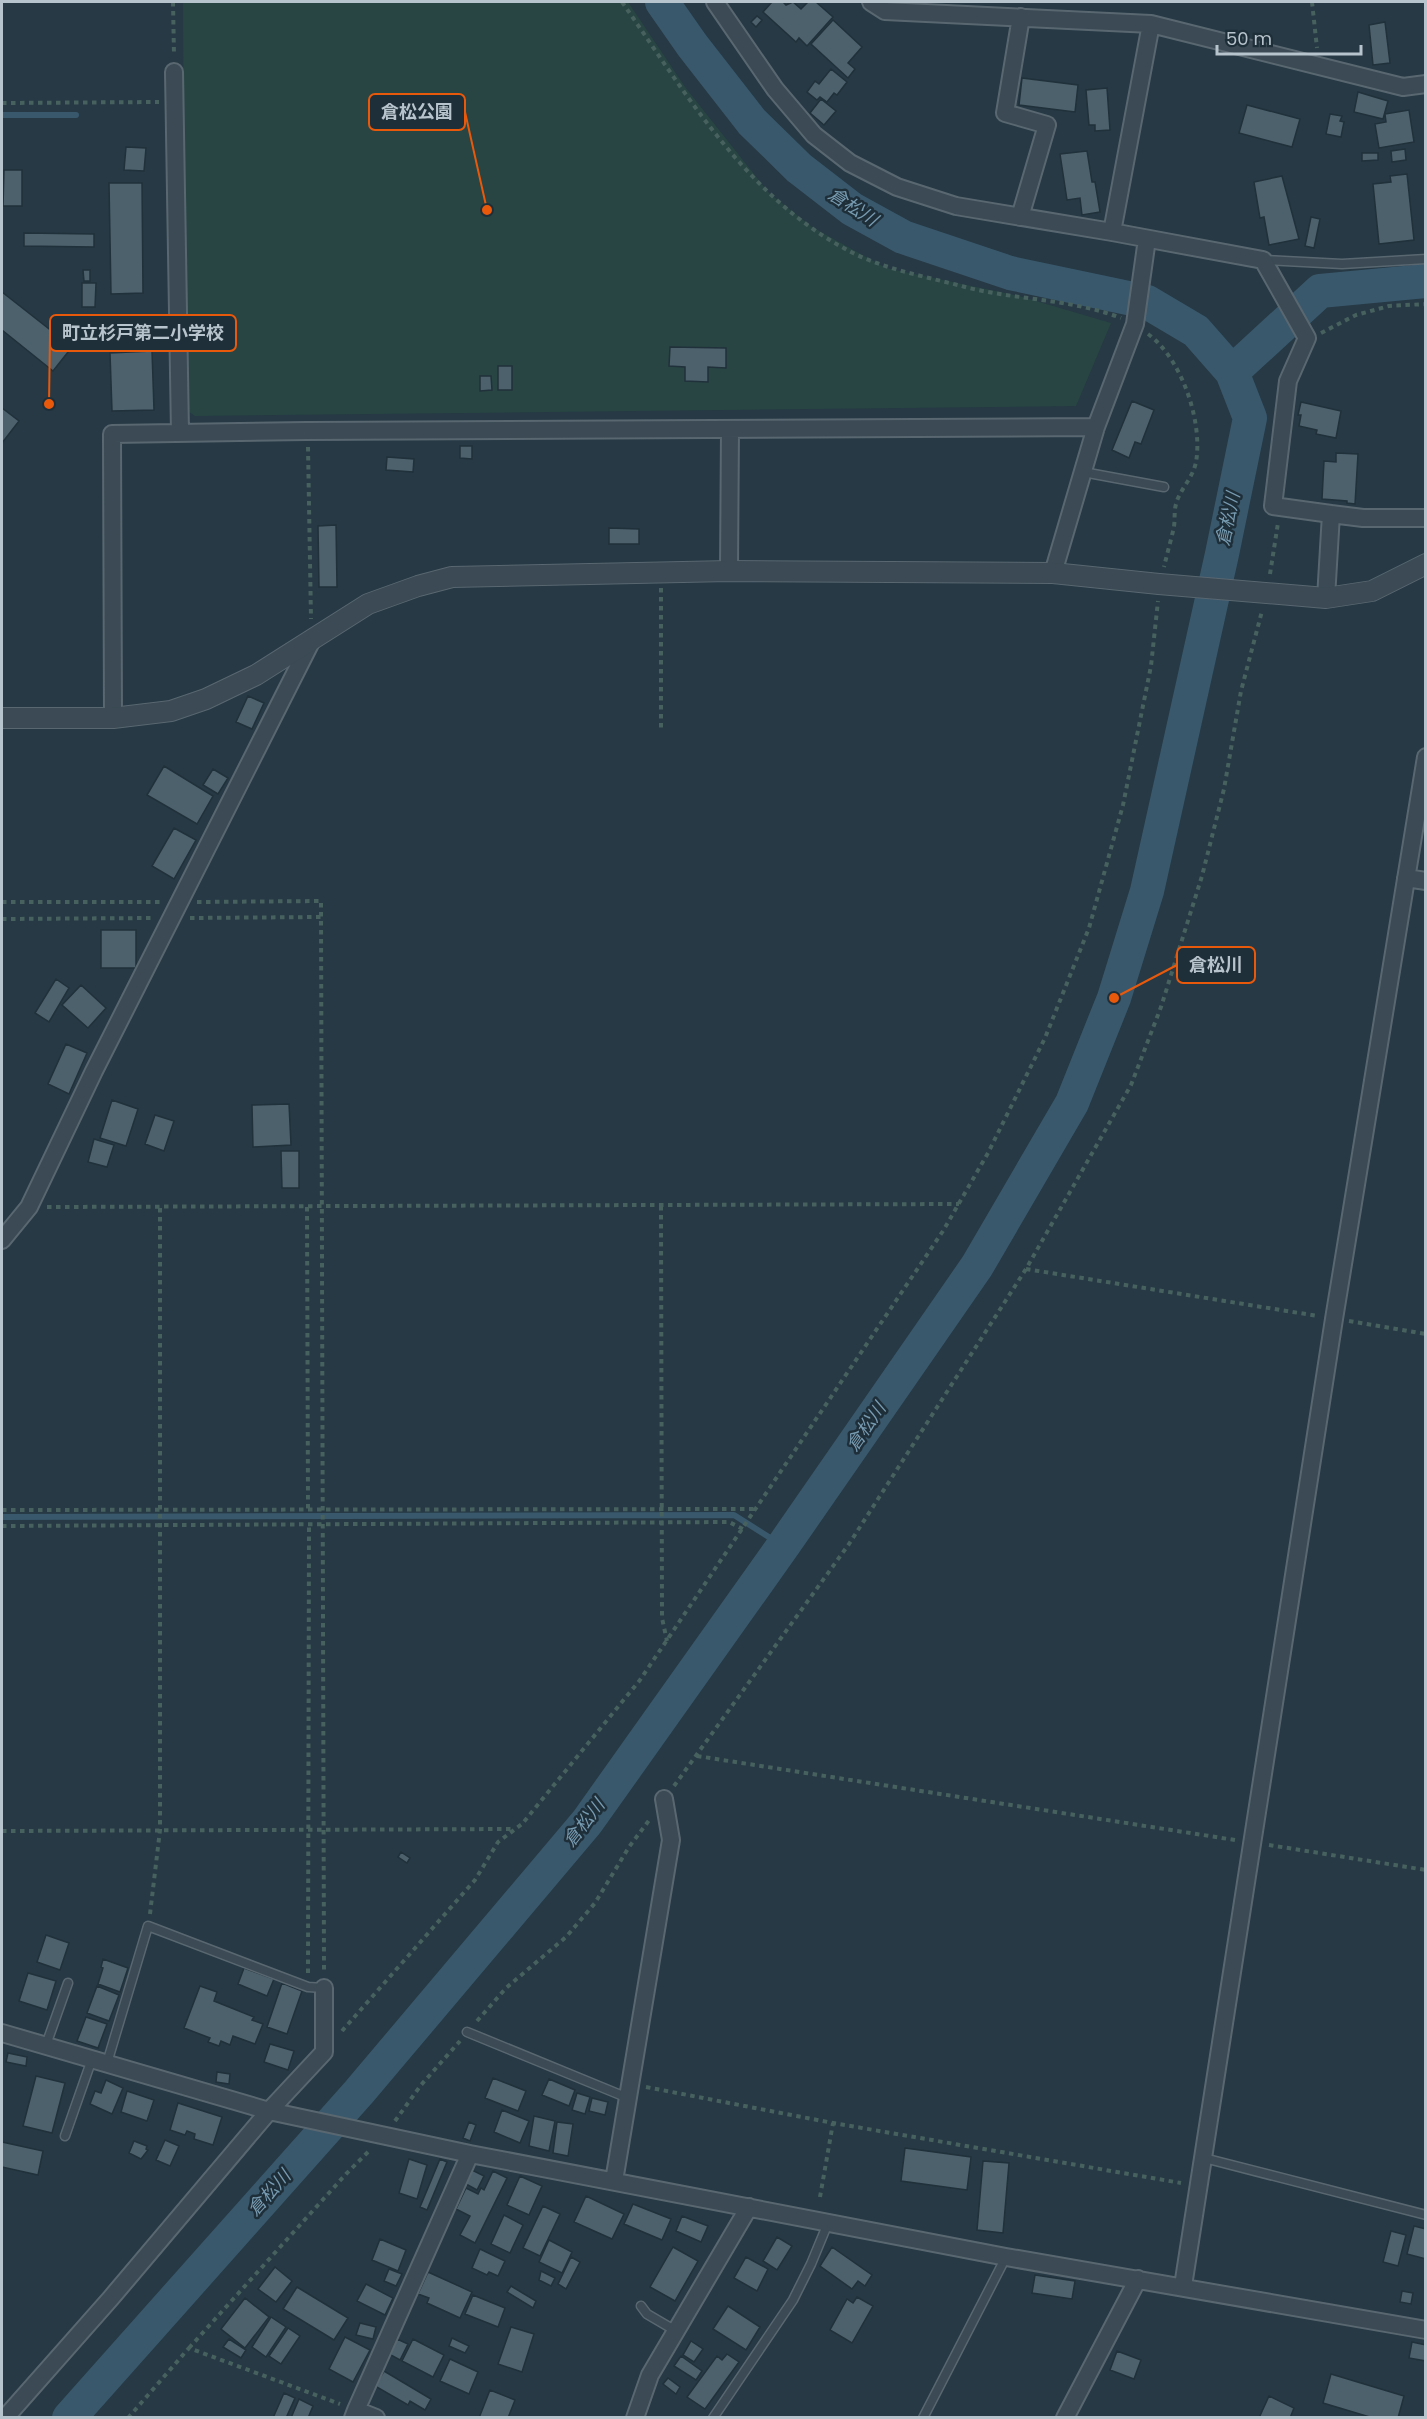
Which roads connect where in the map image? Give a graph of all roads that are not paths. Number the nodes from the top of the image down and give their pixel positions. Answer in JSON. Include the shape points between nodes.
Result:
{"nodes":[{"id":1,"x":715,"y":2,"type":"edge"},
{"id":2,"x":871,"y":2,"type":"edge"},
{"id":3,"x":1020,"y":17,"type":"junction"},
{"id":4,"x":1151,"y":24,"type":"junction"},
{"id":5,"x":174,"y":72,"type":"road end"},
{"id":6,"x":1425,"y":84,"type":"edge"},
{"id":7,"x":1020,"y":217,"type":"junction"},
{"id":8,"x":1112,"y":232,"type":"junction"},
{"id":9,"x":1147,"y":238,"type":"junction"},
{"id":10,"x":1425,"y":259,"type":"edge"},
{"id":11,"x":1263,"y":260,"type":"junction"},
{"id":12,"x":1096,"y":428,"type":"junction"},
{"id":13,"x":730,"y":429,"type":"junction"},
{"id":14,"x":180,"y":433,"type":"junction"},
{"id":15,"x":1083,"y":472,"type":"junction"},
{"id":16,"x":1164,"y":487,"type":"dead end"},
{"id":17,"x":1331,"y":514,"type":"junction"},
{"id":18,"x":1425,"y":518,"type":"edge"},
{"id":19,"x":1425,"y":564,"type":"edge"},
{"id":20,"x":729,"y":572,"type":"junction"},
{"id":21,"x":1053,"y":573,"type":"junction"},
{"id":22,"x":1326,"y":598,"type":"junction"},
{"id":23,"x":313,"y":638,"type":"junction"},
{"id":24,"x":2,"y":718,"type":"edge"},
{"id":25,"x":113,"y":718,"type":"junction"},
{"id":26,"x":1425,"y":757,"type":"edge"},
{"id":27,"x":1406,"y":878,"type":"junction"},
{"id":28,"x":1425,"y":881,"type":"edge"},
{"id":29,"x":2,"y":1240,"type":"edge"},
{"id":30,"x":664,"y":1799,"type":"road end"},
{"id":31,"x":69,"y":1983,"type":"dead end"},
{"id":32,"x":316,"y":1988,"type":"joint"},
{"id":33,"x":467,"y":2032,"type":"road end"},
{"id":34,"x":2,"y":2033,"type":"edge"},
{"id":35,"x":46,"y":2045,"type":"junction"},
{"id":36,"x":100,"y":2061,"type":"junction"},
{"id":37,"x":629,"y":2091,"type":"junction"},
{"id":38,"x":269,"y":2111,"type":"junction"},
{"id":39,"x":66,"y":2136,"type":"dead end"},
{"id":40,"x":470,"y":2154,"type":"junction"},
{"id":41,"x":1204,"y":2158,"type":"junction"},
{"id":42,"x":614,"y":2181,"type":"junction"},
{"id":43,"x":749,"y":2207,"type":"junction"},
{"id":44,"x":1425,"y":2215,"type":"edge"},
{"id":45,"x":828,"y":2223,"type":"junction"},
{"id":46,"x":1006,"y":2257,"type":"junction"},
{"id":47,"x":1138,"y":2279,"type":"junction"},
{"id":48,"x":1183,"y":2286,"type":"junction"},
{"id":49,"x":642,"y":2306,"type":"dead end"},
{"id":50,"x":1425,"y":2330,"type":"edge"},
{"id":51,"x":676,"y":2331,"type":"junction"},
{"id":52,"x":355,"y":2414,"type":"edge"},
{"id":53,"x":5,"y":2418,"type":"edge"},
{"id":54,"x":376,"y":2418,"type":"edge"},
{"id":55,"x":635,"y":2418,"type":"edge"},
{"id":56,"x":713,"y":2418,"type":"edge"},
{"id":57,"x":923,"y":2418,"type":"edge"},
{"id":58,"x":1065,"y":2418,"type":"edge"}],
"edges":[{"from":1,"to":7,"type":"street","via":[[775,89],[814,135],[850,163],[897,187],[956,206]]},
{"from":2,"to":3,"type":"street","via":[[885,11]]},
{"from":3,"to":4,"type":"street"},
{"from":3,"to":7,"type":"street","via":[[1005,113],[1047,125]]},
{"from":4,"to":6,"type":"street","via":[[1403,87]]},
{"from":4,"to":8,"type":"street"},
{"from":5,"to":14,"type":"street"},
{"from":7,"to":8,"type":"street"},
{"from":8,"to":9,"type":"street"},
{"from":9,"to":11,"type":"street"},
{"from":9,"to":12,"type":"street","via":[[1135,324]]},
{"from":10,"to":11,"type":"lane","via":[[1342,264]]},
{"from":11,"to":17,"type":"street","via":[[1307,338],[1288,381],[1273,506]]},
{"from":12,"to":13,"type":"street"},
{"from":12,"to":15,"type":"street"},
{"from":13,"to":14,"type":"street"},
{"from":13,"to":20,"type":"street"},
{"from":14,"to":25,"type":"street","via":[[112,434]]},
{"from":15,"to":16,"type":"lane"},
{"from":15,"to":21,"type":"street"},
{"from":17,"to":18,"type":"street","via":[[1363,519]]},
{"from":17,"to":22,"type":"street"},
{"from":19,"to":22,"type":"street","via":[[1372,591]]},
{"from":20,"to":21,"type":"street"},
{"from":20,"to":23,"type":"street","via":[[452,577],[369,604]]},
{"from":21,"to":22,"type":"street"},
{"from":23,"to":25,"type":"street","via":[[256,675],[206,699],[171,711]]},
{"from":23,"to":29,"type":"street","via":[[29,1206]]},
{"from":24,"to":25,"type":"street"},
{"from":26,"to":27,"type":"street"},
{"from":27,"to":28,"type":"street"},
{"from":27,"to":41,"type":"street"},
{"from":30,"to":37,"type":"street","via":[[671,1840]]},
{"from":31,"to":35,"type":"lane"},
{"from":32,"to":36,"type":"lane","via":[[148,1926]]},
{"from":32,"to":38,"type":"street","via":[[324,2052]]},
{"from":33,"to":37,"type":"lane"},
{"from":34,"to":35,"type":"street"},
{"from":35,"to":36,"type":"street"},
{"from":36,"to":38,"type":"street"},
{"from":36,"to":39,"type":"lane"},
{"from":37,"to":42,"type":"street"},
{"from":38,"to":40,"type":"street"},
{"from":38,"to":53,"type":"street"},
{"from":40,"to":42,"type":"street"},
{"from":40,"to":52,"type":"street"},
{"from":41,"to":44,"type":"lane"},
{"from":41,"to":48,"type":"street"},
{"from":42,"to":43,"type":"street"},
{"from":43,"to":45,"type":"street"},
{"from":43,"to":51,"type":"street"},
{"from":45,"to":46,"type":"street"},
{"from":45,"to":56,"type":"lane","via":[[793,2300]]},
{"from":46,"to":47,"type":"street"},
{"from":46,"to":57,"type":"lane"},
{"from":47,"to":48,"type":"street"},
{"from":47,"to":58,"type":"street"},
{"from":48,"to":50,"type":"street"},
{"from":49,"to":51,"type":"lane","via":[[647,2314]]},
{"from":51,"to":55,"type":"street","via":[[650,2375]]},
{"from":52,"to":54,"type":"street"}]}
